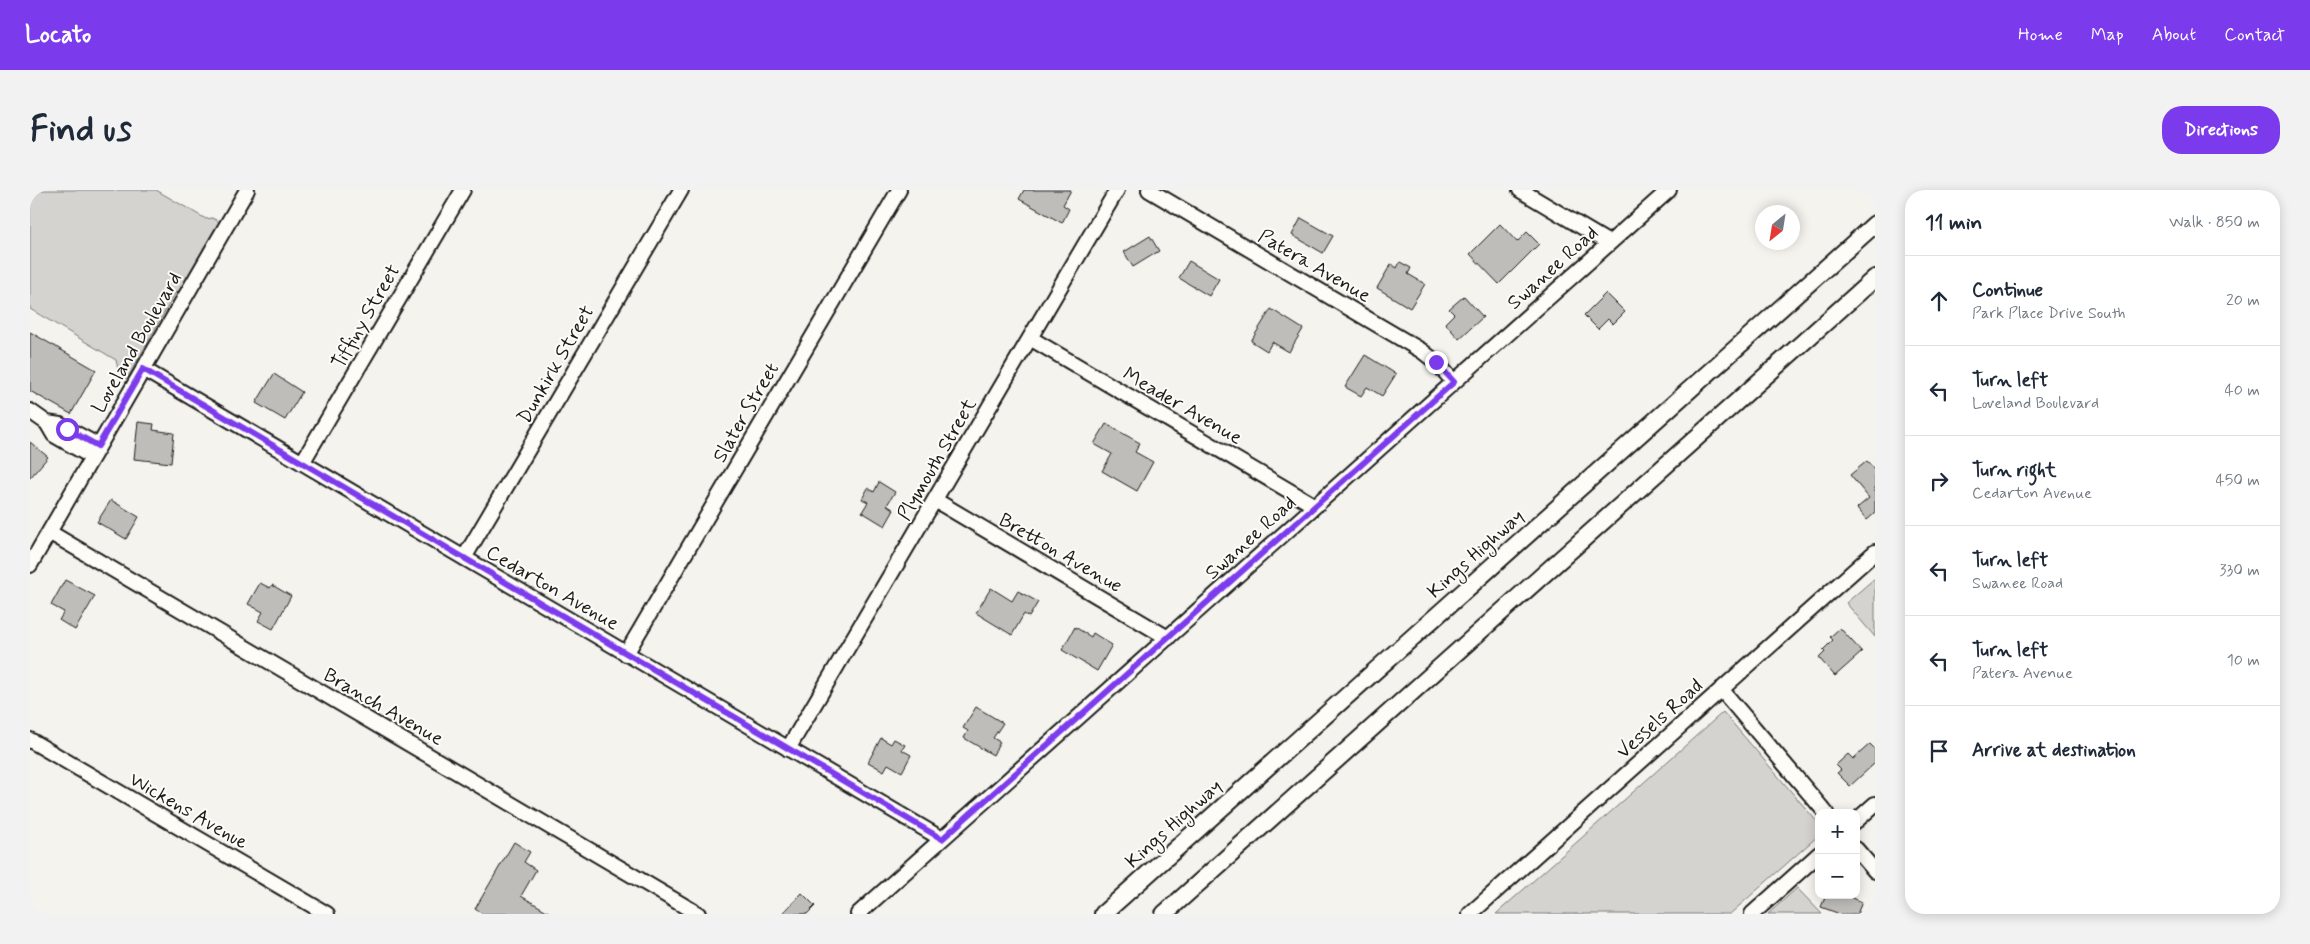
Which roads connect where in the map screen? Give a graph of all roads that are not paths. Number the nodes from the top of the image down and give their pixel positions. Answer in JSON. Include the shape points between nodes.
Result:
{"nodes":[{"id":1,"x":247,"y":190,"type":"edge"},
{"id":2,"x":463,"y":190,"type":"edge"},
{"id":3,"x":681,"y":190,"type":"edge"},
{"id":4,"x":899,"y":190,"type":"edge"},
{"id":5,"x":1117,"y":190,"type":"edge"},
{"id":6,"x":1149,"y":190,"type":"edge"},
{"id":7,"x":1520,"y":190,"type":"edge"},
{"id":8,"x":1669,"y":190,"type":"edge"},
{"id":9,"x":1875,"y":224,"type":"edge"},
{"id":10,"x":1610,"y":243,"type":"junction"},
{"id":11,"x":1875,"y":278,"type":"edge"},
{"id":12,"x":1030,"y":338,"type":"junction"},
{"id":13,"x":143,"y":369,"type":"junction"},
{"id":14,"x":1454,"y":382,"type":"junction"},
{"id":15,"x":30,"y":412,"type":"edge"},
{"id":16,"x":96,"y":451,"type":"junction"},
{"id":17,"x":302,"y":463,"type":"junction"},
{"id":18,"x":935,"y":500,"type":"junction"},
{"id":19,"x":1315,"y":506,"type":"junction"},
{"id":20,"x":49,"y":532,"type":"junction"},
{"id":21,"x":1875,"y":552,"type":"edge"},
{"id":22,"x":464,"y":558,"type":"junction"},
{"id":23,"x":30,"y":565,"type":"edge"},
{"id":24,"x":1168,"y":638,"type":"junction"},
{"id":25,"x":626,"y":654,"type":"junction"},
{"id":26,"x":1721,"y":689,"type":"junction"},
{"id":27,"x":30,"y":740,"type":"edge"},
{"id":28,"x":788,"y":749,"type":"junction"},
{"id":29,"x":1875,"y":804,"type":"edge"},
{"id":30,"x":1823,"y":809,"type":"edge"},
{"id":31,"x":1860,"y":817,"type":"edge"},
{"id":32,"x":942,"y":839,"type":"junction"},
{"id":33,"x":1860,"y":854,"type":"edge"},
{"id":34,"x":1815,"y":858,"type":"edge"},
{"id":35,"x":1875,"y":871,"type":"edge"},
{"id":36,"x":327,"y":914,"type":"edge"},
{"id":37,"x":698,"y":914,"type":"edge"},
{"id":38,"x":858,"y":914,"type":"edge"},
{"id":39,"x":1103,"y":914,"type":"edge"},
{"id":40,"x":1164,"y":914,"type":"edge"},
{"id":41,"x":1470,"y":914,"type":"edge"},
{"id":42,"x":1752,"y":914,"type":"edge"}],
"edges":[{"from":1,"to":13,"type":"street","name":"Loveland Boulevard"},
{"from":2,"to":17,"type":"street","name":"Tiffiny Street"},
{"from":3,"to":22,"type":"street","name":"Dunkirk Street"},
{"from":4,"to":25,"type":"street","name":"Slater Street"},
{"from":5,"to":12,"type":"street","name":"Plymouth Street"},
{"from":6,"to":14,"type":"street","name":"Patera Avenue","via":[[1422,351]]},
{"from":7,"to":10,"type":"street"},
{"from":8,"to":10,"type":"street","name":"Swanee Road"},
{"from":9,"to":39,"type":"main road","name":"Kings Highway"},
{"from":10,"to":14,"type":"street","name":"Swanee Road"},
{"from":11,"to":40,"type":"main road"},
{"from":12,"to":18,"type":"street","name":"Plymouth Street"},
{"from":12,"to":19,"type":"street","name":"Meader Avenue"},
{"from":13,"to":16,"type":"street","name":"Loveland Boulevard"},
{"from":13,"to":17,"type":"street","name":"Cedarton Avenue"},
{"from":14,"to":19,"type":"street","name":"Swanee Road"},
{"from":15,"to":16,"type":"street","via":[[47,423],[60,425],[70,437]]},
{"from":16,"to":20,"type":"street","name":"Loveland Boulevard"},
{"from":17,"to":22,"type":"street","name":"Cedarton Avenue"},
{"from":18,"to":24,"type":"street","name":"Bretton Avenue"},
{"from":18,"to":28,"type":"street","name":"Plymouth Street"},
{"from":19,"to":24,"type":"street","name":"Swanee Road"},
{"from":20,"to":23,"type":"street","name":"Loveland Boulevard"},
{"from":20,"to":37,"type":"street","name":"Branch Avenue"},
{"from":21,"to":26,"type":"street","name":"Vessels Road"},
{"from":22,"to":25,"type":"street","name":"Cedarton Avenue"},
{"from":24,"to":32,"type":"street","name":"Swanee Road"},
{"from":25,"to":28,"type":"street","name":"Cedarton Avenue"},
{"from":26,"to":30,"type":"street"},
{"from":26,"to":41,"type":"street","name":"Vessels Road"},
{"from":27,"to":36,"type":"street","name":"Wickens Avenue"},
{"from":28,"to":32,"type":"street","name":"Cedarton Avenue"},
{"from":29,"to":31,"type":"street"},
{"from":32,"to":38,"type":"street","name":"Swanee Road"},
{"from":33,"to":35,"type":"street"},
{"from":34,"to":42,"type":"street"}]}
